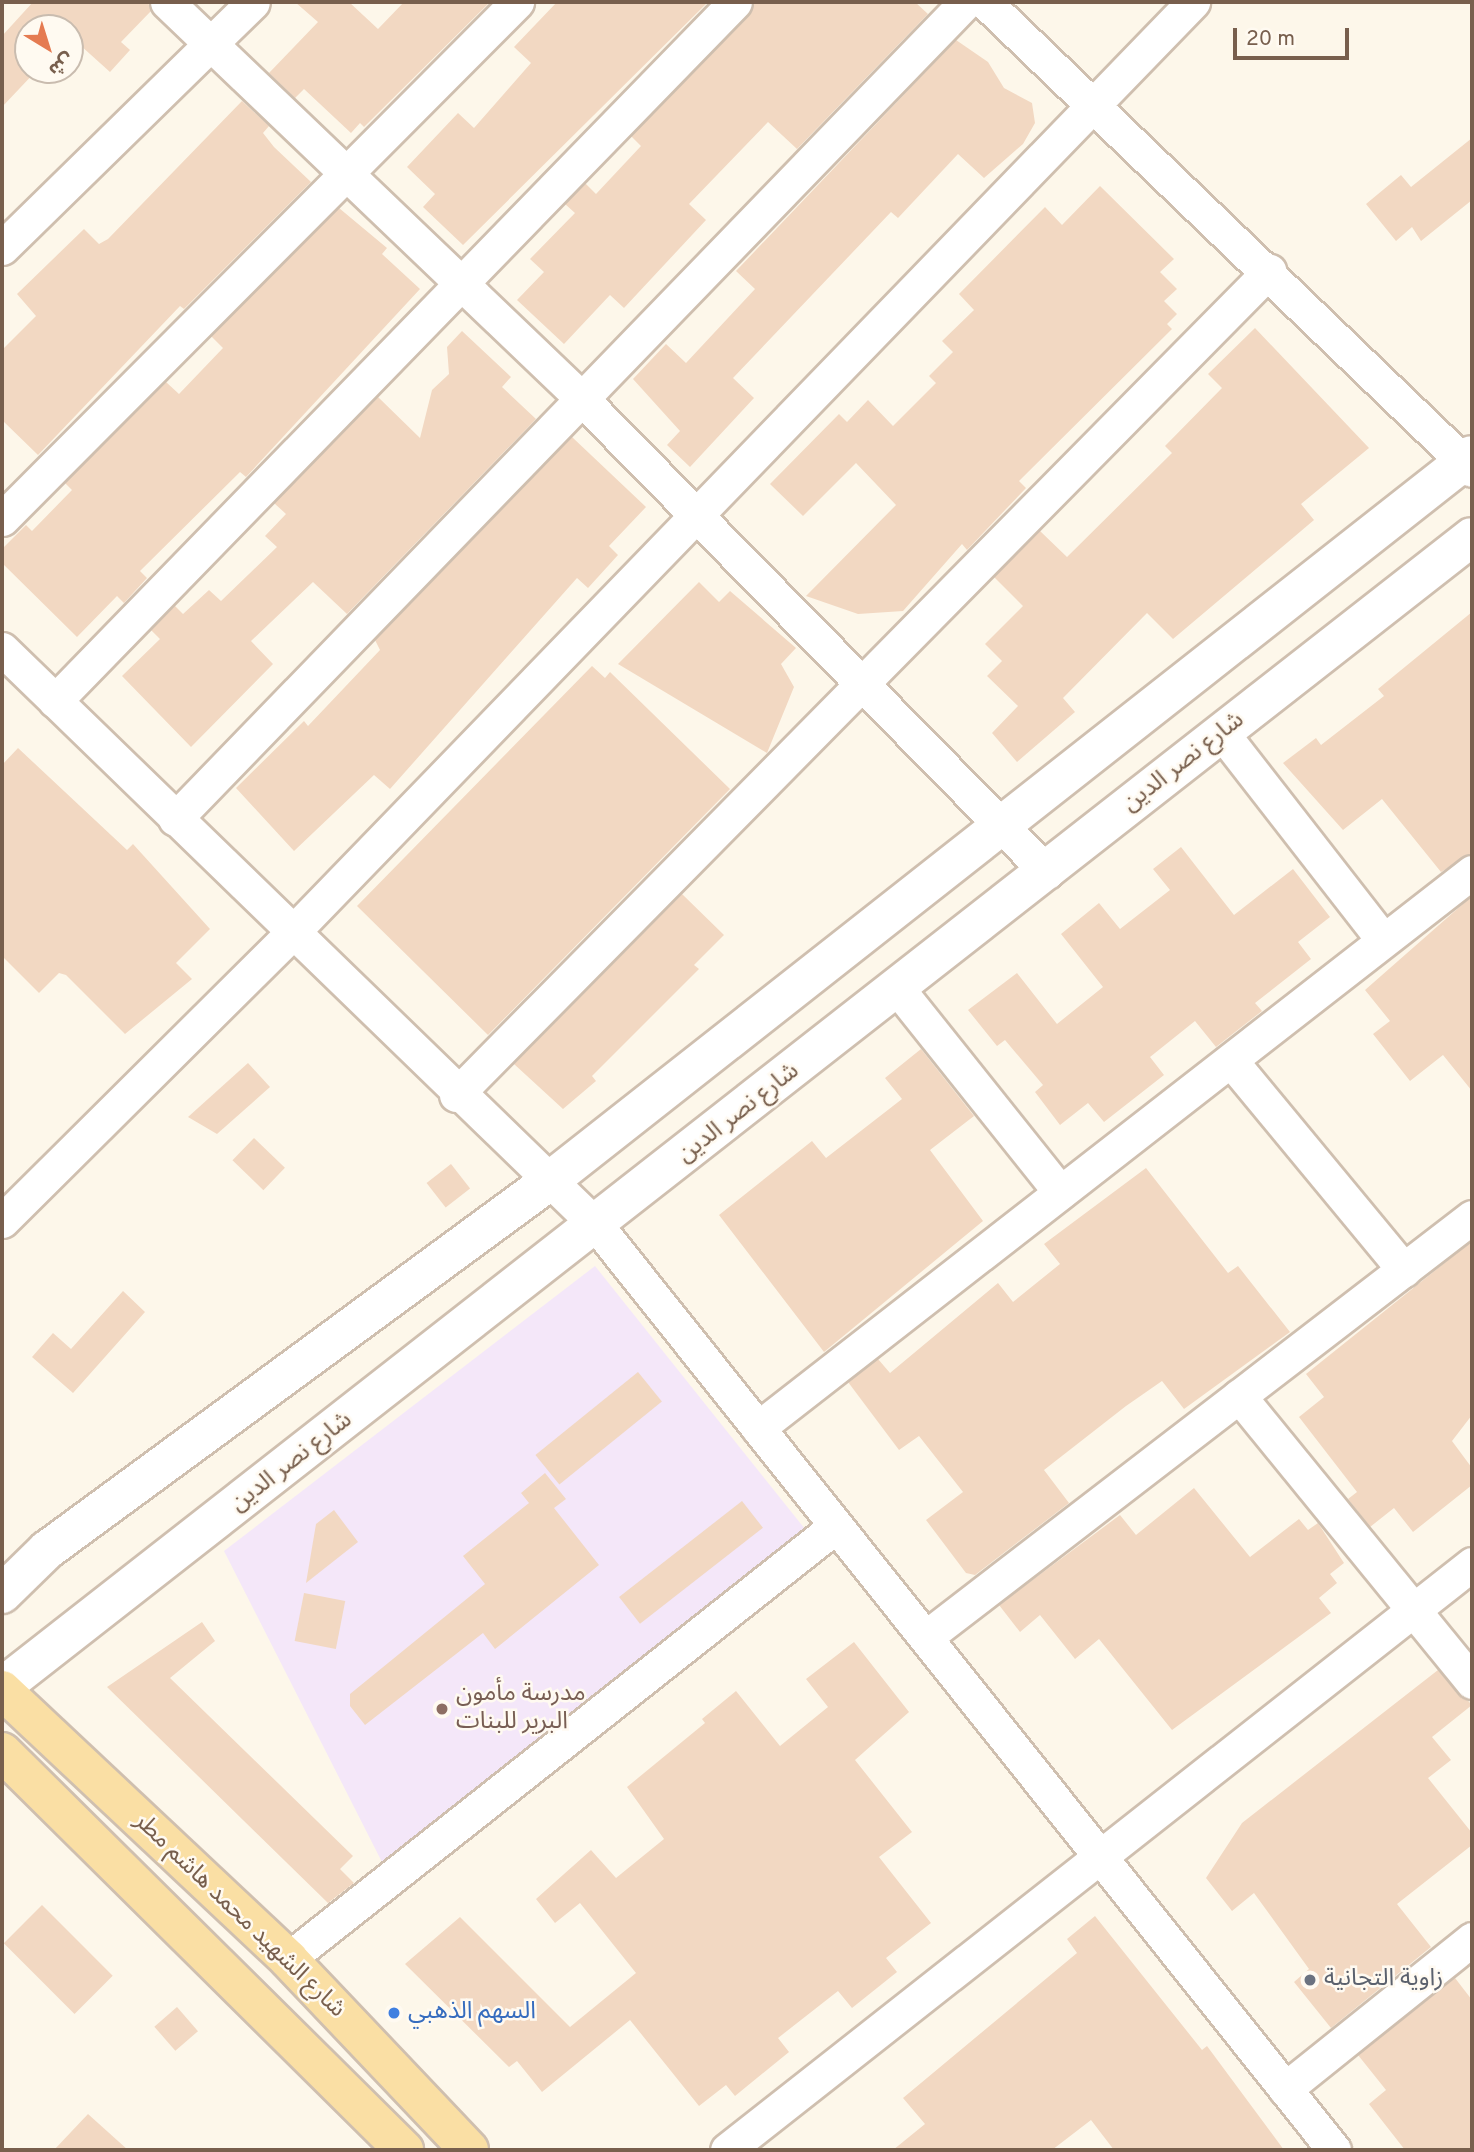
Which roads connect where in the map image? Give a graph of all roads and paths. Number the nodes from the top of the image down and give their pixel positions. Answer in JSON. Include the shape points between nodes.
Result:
{"nodes":[{"id":1,"x":167,"y":2,"type":"edge"},
{"id":2,"x":253,"y":2,"type":"edge"},
{"id":3,"x":517,"y":2,"type":"edge"},
{"id":4,"x":735,"y":2,"type":"edge"},
{"id":5,"x":966,"y":2,"type":"edge"},
{"id":6,"x":985,"y":2,"type":"edge"},
{"id":7,"x":1193,"y":2,"type":"edge"},
{"id":8,"x":213,"y":43,"type":"junction"},
{"id":9,"x":1092,"y":102,"type":"junction"},
{"id":10,"x":350,"y":172,"type":"junction"},
{"id":11,"x":2,"y":248,"type":"edge"},
{"id":12,"x":1269,"y":271,"type":"junction"},
{"id":13,"x":463,"y":281,"type":"junction"},
{"id":14,"x":580,"y":397,"type":"junction"},
{"id":15,"x":1470,"y":462,"type":"edge"},
{"id":16,"x":699,"y":516,"type":"junction"},
{"id":17,"x":2,"y":519,"type":"edge"},
{"id":18,"x":1472,"y":537,"type":"edge"},
{"id":19,"x":2,"y":649,"type":"edge"},
{"id":20,"x":866,"y":684,"type":"junction"},
{"id":21,"x":55,"y":701,"type":"junction"},
{"id":22,"x":1222,"y":733,"type":"junction"},
{"id":23,"x":175,"y":819,"type":"junction"},
{"id":24,"x":1002,"y":825,"type":"junction"},
{"id":25,"x":1047,"y":872,"type":"junction"},
{"id":26,"x":1472,"y":872,"type":"edge"},
{"id":27,"x":292,"y":933,"type":"junction"},
{"id":28,"x":1383,"y":940,"type":"junction"},
{"id":29,"x":898,"y":989,"type":"junction"},
{"id":30,"x":1232,"y":1062,"type":"junction"},
{"id":31,"x":456,"y":1095,"type":"junction"},
{"id":32,"x":547,"y":1183,"type":"junction"},
{"id":33,"x":1060,"y":1192,"type":"junction"},
{"id":34,"x":1472,"y":1217,"type":"edge"},
{"id":35,"x":2,"y":1222,"type":"edge"},
{"id":36,"x":597,"y":1226,"type":"junction"},
{"id":37,"x":1404,"y":1270,"type":"junction"},
{"id":38,"x":1239,"y":1396,"type":"junction"},
{"id":39,"x":758,"y":1428,"type":"junction"},
{"id":40,"x":836,"y":1526,"type":"junction"},
{"id":41,"x":1472,"y":1564,"type":"edge"},
{"id":42,"x":2,"y":1594,"type":"edge"},
{"id":43,"x":1412,"y":1611,"type":"junction"},
{"id":44,"x":926,"y":1637,"type":"junction"},
{"id":45,"x":1472,"y":1682,"type":"edge"},
{"id":46,"x":2,"y":1688,"type":"edge"},
{"id":47,"x":2,"y":1752,"type":"edge"},
{"id":48,"x":1098,"y":1854,"type":"junction"},
{"id":49,"x":1472,"y":1939,"type":"edge"},
{"id":50,"x":288,"y":1959,"type":"junction"},
{"id":51,"x":1285,"y":2089,"type":"junction"},
{"id":52,"x":404,"y":2150,"type":"edge"},
{"id":53,"x":469,"y":2150,"type":"edge"},
{"id":54,"x":727,"y":2150,"type":"edge"},
{"id":55,"x":1334,"y":2150,"type":"edge"}],
"edges":[{"from":1,"to":8,"type":"street"},
{"from":2,"to":8,"type":"street"},
{"from":3,"to":10,"type":"street"},
{"from":4,"to":13,"type":"street"},
{"from":5,"to":14,"type":"street"},
{"from":6,"to":9,"type":"street"},
{"from":7,"to":9,"type":"street"},
{"from":8,"to":10,"type":"street"},
{"from":8,"to":11,"type":"street"},
{"from":9,"to":12,"type":"street"},
{"from":9,"to":16,"type":"street"},
{"from":10,"to":13,"type":"street"},
{"from":10,"to":17,"type":"street"},
{"from":12,"to":15,"type":"street"},
{"from":12,"to":20,"type":"street"},
{"from":13,"to":14,"type":"street"},
{"from":13,"to":21,"type":"street"},
{"from":14,"to":16,"type":"street"},
{"from":14,"to":23,"type":"street"},
{"from":15,"to":24,"type":"street"},
{"from":16,"to":20,"type":"street"},
{"from":16,"to":27,"type":"street"},
{"from":18,"to":22,"type":"street","name":"شارع نصر الدين"},
{"from":19,"to":21,"type":"street"},
{"from":20,"to":24,"type":"street"},
{"from":20,"to":31,"type":"street"},
{"from":21,"to":23,"type":"street"},
{"from":22,"to":25,"type":"street","name":"شارع نصر الدين"},
{"from":22,"to":28,"type":"street"},
{"from":23,"to":27,"type":"street"},
{"from":24,"to":25,"type":"street"},
{"from":24,"to":32,"type":"street"},
{"from":25,"to":29,"type":"street","name":"شارع نصر الدين"},
{"from":26,"to":28,"type":"street"},
{"from":27,"to":31,"type":"street"},
{"from":27,"to":35,"type":"street"},
{"from":28,"to":30,"type":"street"},
{"from":29,"to":33,"type":"street"},
{"from":29,"to":36,"type":"street","name":"شارع نصر الدين"},
{"from":30,"to":33,"type":"street"},
{"from":30,"to":37,"type":"street"},
{"from":31,"to":32,"type":"street"},
{"from":32,"to":36,"type":"street"},
{"from":32,"to":42,"type":"street","via":[[47,1550]]},
{"from":33,"to":39,"type":"street"},
{"from":34,"to":37,"type":"street"},
{"from":36,"to":39,"type":"street"},
{"from":36,"to":46,"type":"street","name":"شارع نصر الدين"},
{"from":37,"to":38,"type":"street"},
{"from":38,"to":43,"type":"street"},
{"from":38,"to":44,"type":"street"},
{"from":39,"to":40,"type":"street"},
{"from":40,"to":44,"type":"street"},
{"from":40,"to":50,"type":"street"},
{"from":41,"to":43,"type":"street"},
{"from":43,"to":45,"type":"street"},
{"from":43,"to":48,"type":"street"},
{"from":44,"to":48,"type":"street"},
{"from":46,"to":50,"type":"main road","name":"شارع الشهيد محمد هاشم مطر"},
{"from":47,"to":52,"type":"main road","name":"شارع الشهيد محمد هاشم مطر"},
{"from":48,"to":51,"type":"street"},
{"from":48,"to":54,"type":"street"},
{"from":49,"to":51,"type":"street"},
{"from":50,"to":53,"type":"main road","name":"شارع الشهيد محمد هاشم مطر"},
{"from":51,"to":55,"type":"street"}]}
